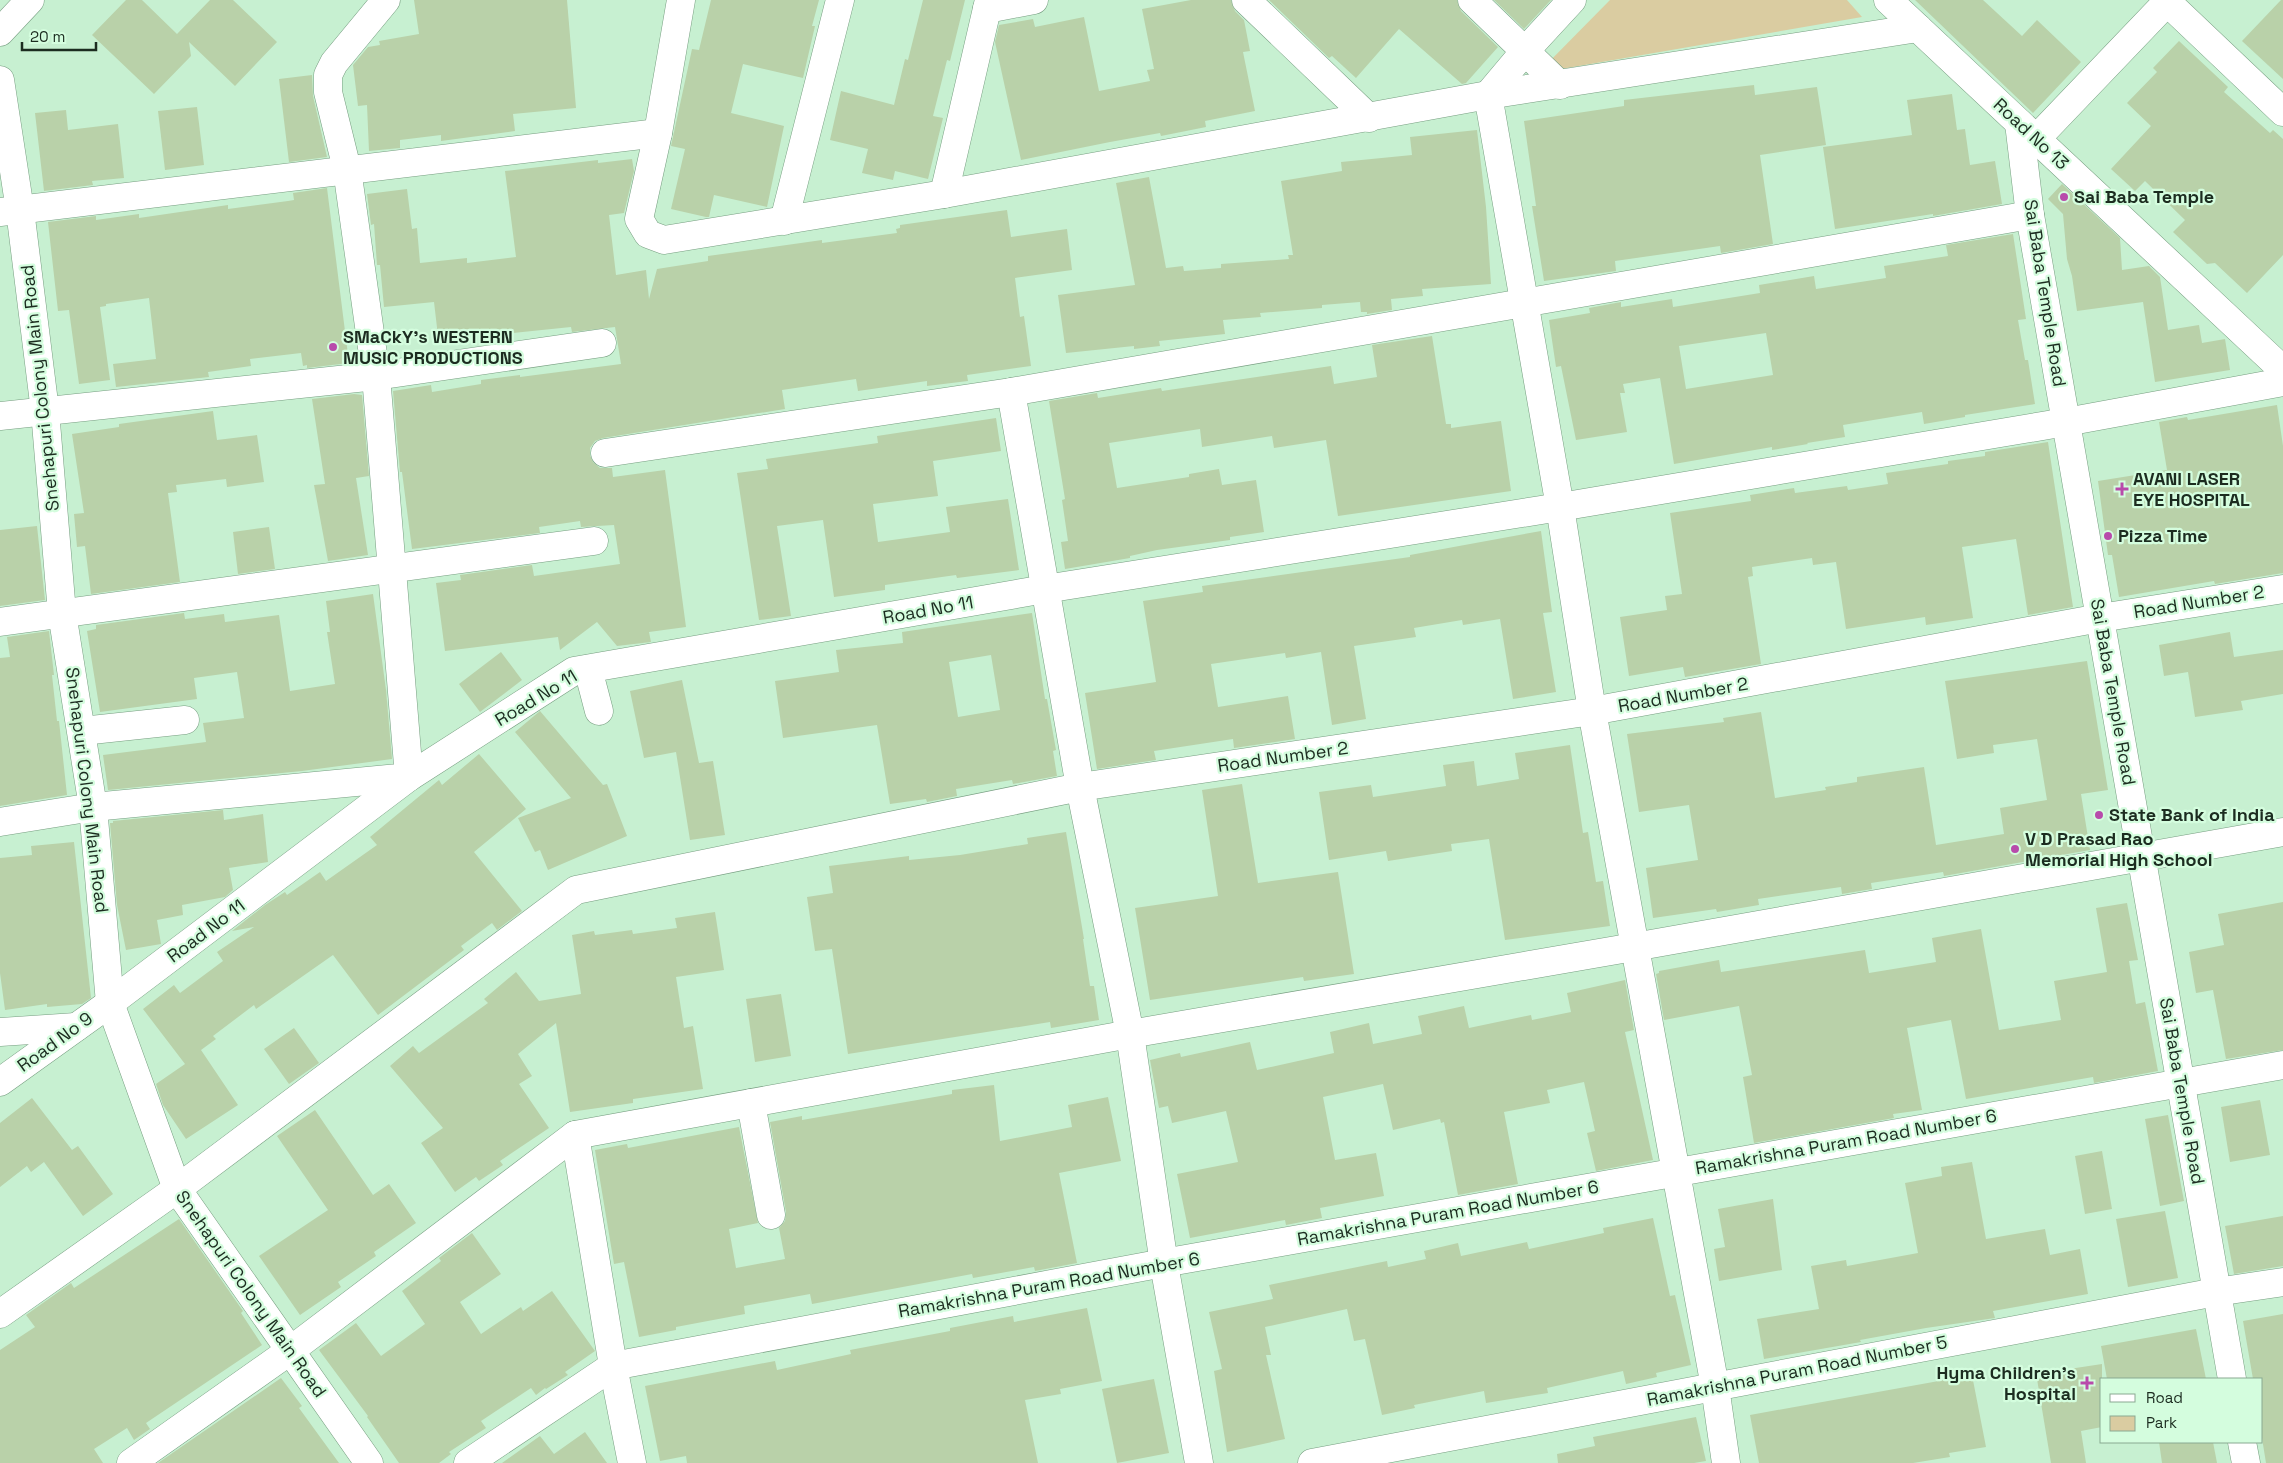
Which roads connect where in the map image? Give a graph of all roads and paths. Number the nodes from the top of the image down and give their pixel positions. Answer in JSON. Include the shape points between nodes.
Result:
{"nodes":[{"id":1,"x":30,"y":0,"type":"edge"},
{"id":2,"x":386,"y":0,"type":"edge"},
{"id":3,"x":681,"y":0,"type":"edge"},
{"id":4,"x":840,"y":0,"type":"edge"},
{"id":5,"x":1034,"y":0,"type":"edge"},
{"id":6,"x":1246,"y":0,"type":"edge"},
{"id":7,"x":1472,"y":0,"type":"edge"},
{"id":8,"x":1572,"y":0,"type":"edge"},
{"id":9,"x":1888,"y":0,"type":"edge"},
{"id":10,"x":2167,"y":1,"type":"edge"},
{"id":11,"x":988,"y":4,"type":"edge"},
{"id":12,"x":1918,"y":28,"type":"junction"},
{"id":13,"x":0,"y":32,"type":"edge"},
{"id":14,"x":1525,"y":51,"type":"junction"},
{"id":15,"x":0,"y":80,"type":"edge"},
{"id":16,"x":1560,"y":85,"type":"junction"},
{"id":17,"x":1488,"y":95,"type":"junction"},
{"id":18,"x":2283,"y":112,"type":"edge"},
{"id":19,"x":1369,"y":118,"type":"junction"},
{"id":20,"x":2028,"y":131,"type":"junction"},
{"id":21,"x":658,"y":133,"type":"junction"},
{"id":22,"x":347,"y":169,"type":"junction"},
{"id":23,"x":944,"y":194,"type":"junction"},
{"id":24,"x":10,"y":211,"type":"edge"},
{"id":25,"x":2030,"y":216,"type":"junction"},
{"id":26,"x":784,"y":221,"type":"junction"},
{"id":27,"x":1526,"y":304,"type":"junction"},
{"id":28,"x":602,"y":343,"type":"dead end"},
{"id":29,"x":2283,"y":370,"type":"edge"},
{"id":30,"x":376,"y":376,"type":"junction"},
{"id":31,"x":2283,"y":382,"type":"edge"},
{"id":32,"x":1011,"y":392,"type":"junction"},
{"id":33,"x":45,"y":411,"type":"junction"},
{"id":34,"x":0,"y":416,"type":"edge"},
{"id":35,"x":2066,"y":422,"type":"junction"},
{"id":36,"x":605,"y":454,"type":"dead end"},
{"id":37,"x":1560,"y":507,"type":"junction"},
{"id":38,"x":594,"y":541,"type":"dead end"},
{"id":39,"x":392,"y":569,"type":"junction"},
{"id":40,"x":1045,"y":589,"type":"junction"},
{"id":41,"x":2283,"y":589,"type":"edge"},
{"id":42,"x":62,"y":613,"type":"junction"},
{"id":43,"x":2100,"y":618,"type":"junction"},
{"id":44,"x":0,"y":622,"type":"edge"},
{"id":45,"x":588,"y":669,"type":"junction"},
{"id":46,"x":599,"y":711,"type":"dead end"},
{"id":47,"x":1592,"y":711,"type":"junction"},
{"id":48,"x":185,"y":720,"type":"dead end"},
{"id":49,"x":82,"y":731,"type":"junction"},
{"id":50,"x":409,"y":777,"type":"junction"},
{"id":51,"x":1080,"y":787,"type":"junction"},
{"id":52,"x":93,"y":807,"type":"junction"},
{"id":53,"x":0,"y":822,"type":"edge"},
{"id":54,"x":2283,"y":832,"type":"edge"},
{"id":55,"x":2141,"y":857,"type":"junction"},
{"id":56,"x":1634,"y":947,"type":"junction"},
{"id":57,"x":110,"y":1003,"type":"junction"},
{"id":58,"x":76,"y":1027,"type":"junction"},
{"id":59,"x":0,"y":1032,"type":"edge"},
{"id":60,"x":1130,"y":1034,"type":"junction"},
{"id":61,"x":2283,"y":1065,"type":"edge"},
{"id":62,"x":0,"y":1082,"type":"edge"},
{"id":63,"x":2180,"y":1083,"type":"junction"},
{"id":64,"x":751,"y":1103,"type":"junction"},
{"id":65,"x":575,"y":1135,"type":"junction"},
{"id":66,"x":1676,"y":1173,"type":"junction"},
{"id":67,"x":177,"y":1189,"type":"junction"},
{"id":68,"x":771,"y":1215,"type":"dead end"},
{"id":69,"x":1164,"y":1264,"type":"junction"},
{"id":70,"x":2283,"y":1282,"type":"edge"},
{"id":71,"x":2216,"y":1292,"type":"junction"},
{"id":72,"x":0,"y":1314,"type":"edge"},
{"id":73,"x":291,"y":1350,"type":"junction"},
{"id":74,"x":613,"y":1366,"type":"junction"},
{"id":75,"x":2232,"y":1378,"type":"edge"},
{"id":76,"x":1715,"y":1386,"type":"junction"},
{"id":77,"x":2242,"y":1443,"type":"edge"},
{"id":78,"x":131,"y":1463,"type":"edge"},
{"id":79,"x":369,"y":1463,"type":"edge"},
{"id":80,"x":468,"y":1463,"type":"edge"},
{"id":81,"x":632,"y":1463,"type":"edge"},
{"id":82,"x":1199,"y":1463,"type":"edge"},
{"id":83,"x":1312,"y":1463,"type":"edge"},
{"id":84,"x":1726,"y":1463,"type":"edge"},
{"id":85,"x":2246,"y":1463,"type":"edge"}],
"edges":[{"from":1,"to":13,"type":"main road"},
{"from":2,"to":22,"type":"main road","via":[[334,63],[328,75],[328,92]]},
{"from":3,"to":21,"type":"main road"},
{"from":4,"to":26,"type":"main road"},
{"from":5,"to":11,"type":"main road"},
{"from":6,"to":19,"type":"main road"},
{"from":7,"to":14,"type":"main road"},
{"from":8,"to":14,"type":"main road"},
{"from":9,"to":12,"type":"main road","name":"Road No 13"},
{"from":10,"to":18,"type":"main road"},
{"from":10,"to":20,"type":"main road"},
{"from":11,"to":23,"type":"main road"},
{"from":12,"to":16,"type":"main road"},
{"from":12,"to":20,"type":"main road","name":"Road No 13"},
{"from":14,"to":16,"type":"main road"},
{"from":14,"to":17,"type":"main road"},
{"from":15,"to":24,"type":"main road","name":"Snehapuri Colony Main Road"},
{"from":16,"to":17,"type":"main road"},
{"from":17,"to":19,"type":"main road"},
{"from":17,"to":27,"type":"main road"},
{"from":19,"to":23,"type":"main road"},
{"from":20,"to":25,"type":"main road","name":"Sai Baba Temple Road"},
{"from":20,"to":29,"type":"main road","name":"Road No 13"},
{"from":21,"to":22,"type":"main road"},
{"from":21,"to":26,"type":"main road","via":[[640,219],[648,234],[664,240]]},
{"from":22,"to":24,"type":"main road"},
{"from":22,"to":30,"type":"main road"},
{"from":23,"to":26,"type":"main road"},
{"from":24,"to":33,"type":"main road","name":"Snehapuri Colony Main Road"},
{"from":25,"to":27,"type":"main road"},
{"from":25,"to":35,"type":"main road","name":"Sai Baba Temple Road"},
{"from":27,"to":32,"type":"main road"},
{"from":27,"to":37,"type":"main road"},
{"from":28,"to":30,"type":"main road"},
{"from":30,"to":33,"type":"main road"},
{"from":30,"to":39,"type":"main road"},
{"from":31,"to":35,"type":"main road","name":"Road No 11"},
{"from":32,"to":36,"type":"main road"},
{"from":32,"to":40,"type":"main road"},
{"from":33,"to":34,"type":"main road"},
{"from":33,"to":42,"type":"main road","name":"Snehapuri Colony Main Road"},
{"from":35,"to":37,"type":"main road","name":"Road No 11"},
{"from":35,"to":43,"type":"main road","name":"Sai Baba Temple Road"},
{"from":37,"to":40,"type":"main road","name":"Road No 11"},
{"from":37,"to":47,"type":"main road"},
{"from":38,"to":39,"type":"main road"},
{"from":39,"to":42,"type":"main road"},
{"from":39,"to":50,"type":"main road"},
{"from":40,"to":45,"type":"main road","name":"Road No 11"},
{"from":40,"to":51,"type":"main road"},
{"from":41,"to":43,"type":"main road","name":"Road Number 2"},
{"from":42,"to":44,"type":"main road"},
{"from":42,"to":49,"type":"main road","name":"Snehapuri Colony Main Road"},
{"from":43,"to":47,"type":"main road","name":"Road Number 2"},
{"from":43,"to":55,"type":"main road","name":"Sai Baba Temple Road"},
{"from":45,"to":46,"type":"main road"},
{"from":45,"to":50,"type":"main road","name":"Road No 11","via":[[574,671]]},
{"from":47,"to":51,"type":"main road","name":"Road Number 2"},
{"from":47,"to":56,"type":"main road"},
{"from":48,"to":49,"type":"main road"},
{"from":49,"to":52,"type":"main road","name":"Snehapuri Colony Main Road"},
{"from":50,"to":52,"type":"main road"},
{"from":50,"to":57,"type":"main road","name":"Road No 11"},
{"from":51,"to":60,"type":"main road"},
{"from":51,"to":67,"type":"main road","name":"Road Number 2","via":[[576,890]]},
{"from":52,"to":53,"type":"main road"},
{"from":52,"to":57,"type":"main road","name":"Snehapuri Colony Main Road"},
{"from":54,"to":55,"type":"main road"},
{"from":55,"to":56,"type":"main road"},
{"from":55,"to":63,"type":"main road","name":"Sai Baba Temple Road"},
{"from":56,"to":60,"type":"main road"},
{"from":56,"to":66,"type":"main road"},
{"from":57,"to":58,"type":"main road","name":"Road No 9"},
{"from":57,"to":67,"type":"main road","name":"Snehapuri Colony Main Road"},
{"from":58,"to":59,"type":"main road"},
{"from":58,"to":62,"type":"main road","name":"Road No 9"},
{"from":60,"to":64,"type":"main road"},
{"from":60,"to":69,"type":"main road"},
{"from":61,"to":63,"type":"main road","name":"Ramakrishna Puram Road Number 6"},
{"from":63,"to":66,"type":"main road","name":"Ramakrishna Puram Road Number 6"},
{"from":63,"to":71,"type":"main road","name":"Sai Baba Temple Road"},
{"from":64,"to":65,"type":"main road"},
{"from":64,"to":68,"type":"main road"},
{"from":65,"to":73,"type":"main road"},
{"from":65,"to":74,"type":"main road"},
{"from":66,"to":69,"type":"main road","name":"Ramakrishna Puram Road Number 6"},
{"from":66,"to":76,"type":"main road"},
{"from":67,"to":72,"type":"main road","name":"Road Number 2"},
{"from":67,"to":73,"type":"main road","name":"Snehapuri Colony Main Road"},
{"from":69,"to":74,"type":"main road","name":"Ramakrishna Puram Road Number 6"},
{"from":69,"to":82,"type":"main road"},
{"from":70,"to":71,"type":"main road","name":"Ramakrishna Puram Road Number 5"},
{"from":71,"to":75,"type":"main road","name":"Sai Baba Temple Road"},
{"from":71,"to":76,"type":"main road","name":"Ramakrishna Puram Road Number 5"},
{"from":73,"to":78,"type":"main road"},
{"from":73,"to":79,"type":"main road","name":"Snehapuri Colony Main Road"},
{"from":74,"to":80,"type":"main road"},
{"from":74,"to":81,"type":"main road"},
{"from":76,"to":83,"type":"main road","name":"Ramakrishna Puram Road Number 5"},
{"from":76,"to":84,"type":"main road"},
{"from":77,"to":85,"type":"main road"}]}
